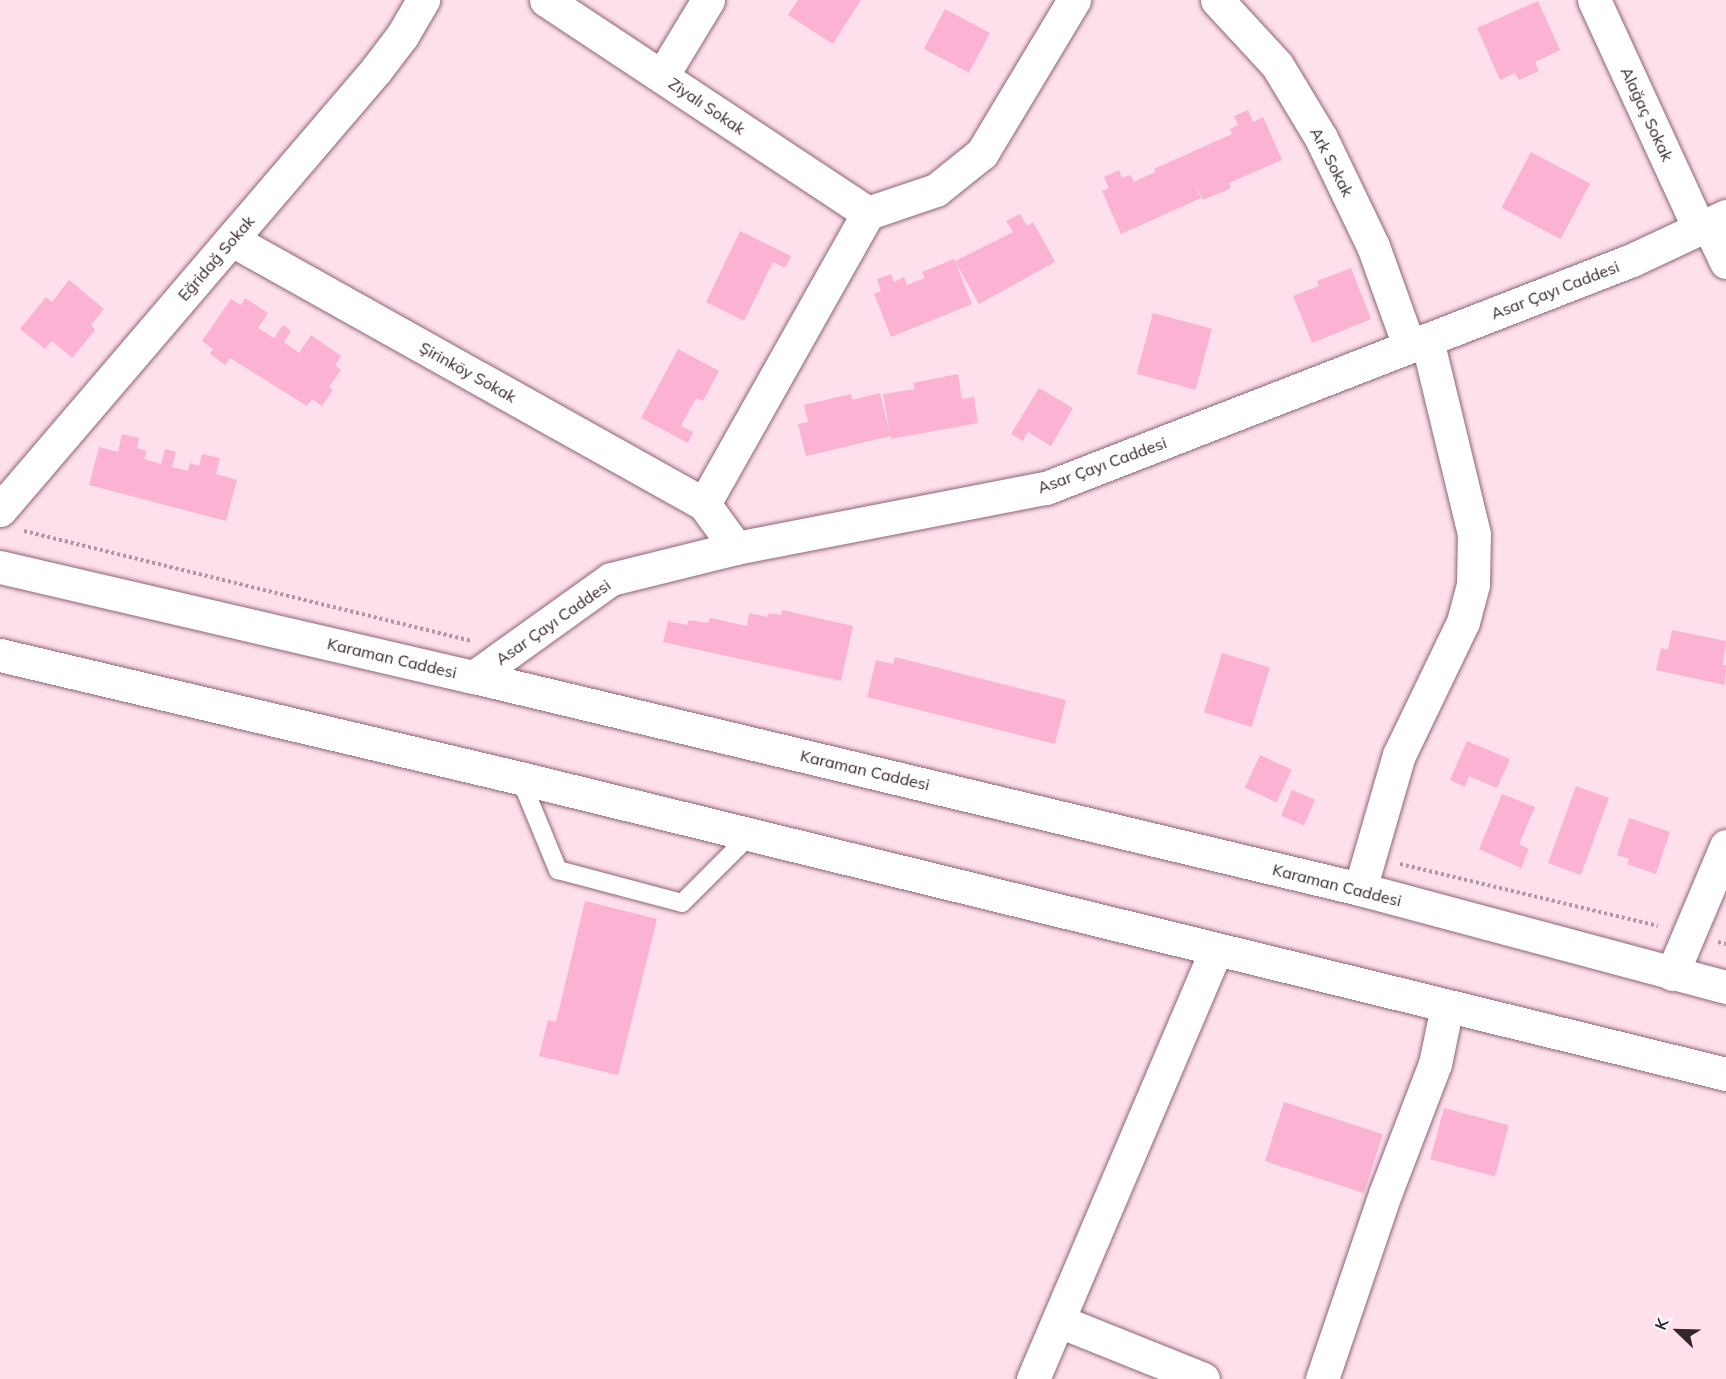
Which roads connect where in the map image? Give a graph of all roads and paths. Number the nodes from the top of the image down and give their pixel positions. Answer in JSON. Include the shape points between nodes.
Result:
{"nodes":[{"id":1,"x":423,"y":0,"type":"edge"},
{"id":2,"x":546,"y":0,"type":"edge"},
{"id":3,"x":708,"y":0,"type":"edge"},
{"id":4,"x":1074,"y":0,"type":"edge"},
{"id":5,"x":1217,"y":0,"type":"edge"},
{"id":6,"x":1594,"y":0,"type":"edge"},
{"id":7,"x":662,"y":76,"type":"junction"},
{"id":8,"x":868,"y":213,"type":"junction"},
{"id":9,"x":1711,"y":223,"type":"edge"},
{"id":10,"x":232,"y":240,"type":"junction"},
{"id":11,"x":1726,"y":262,"type":"edge"},
{"id":12,"x":1418,"y":343,"type":"junction"},
{"id":13,"x":704,"y":504,"type":"junction"},
{"id":14,"x":11,"y":520,"type":"edge"},
{"id":15,"x":736,"y":548,"type":"junction"},
{"id":16,"x":0,"y":567,"type":"edge"},
{"id":17,"x":394,"y":622,"type":"dead end"},
{"id":18,"x":0,"y":656,"type":"edge"},
{"id":19,"x":474,"y":677,"type":"junction"},
{"id":20,"x":520,"y":778,"type":"junction"},
{"id":21,"x":750,"y":835,"type":"junction"},
{"id":22,"x":1726,"y":846,"type":"edge"},
{"id":23,"x":1392,"y":862,"type":"dead end"},
{"id":24,"x":1360,"y":890,"type":"junction"},
{"id":25,"x":1656,"y":926,"type":"dead end"},
{"id":26,"x":1216,"y":950,"type":"junction"},
{"id":27,"x":1672,"y":974,"type":"junction"},
{"id":28,"x":1726,"y":987,"type":"edge"},
{"id":29,"x":1447,"y":1006,"type":"junction"},
{"id":30,"x":1726,"y":1074,"type":"edge"},
{"id":31,"x":1059,"y":1320,"type":"junction"},
{"id":32,"x":1034,"y":1379,"type":"edge"},
{"id":33,"x":1203,"y":1379,"type":"edge"},
{"id":34,"x":1322,"y":1379,"type":"edge"}],
"edges":[{"from":1,"to":10,"type":"main road","name":"Eğridağ Sokak","via":[[376,70]]},
{"from":2,"to":7,"type":"main road","name":"Ziyalı Sokak"},
{"from":3,"to":7,"type":"main road"},
{"from":4,"to":8,"type":"main road","via":[[982,153],[936,190]]},
{"from":5,"to":12,"type":"main road","name":"Ark Sokak","via":[[1277,65],[1321,138]]},
{"from":6,"to":9,"type":"main road","name":"Alağaç Sokak"},
{"from":7,"to":8,"type":"main road","name":"Ziyalı Sokak"},
{"from":8,"to":13,"type":"main road"},
{"from":9,"to":11,"type":"main road","name":"Alağaç Sokak"},
{"from":9,"to":12,"type":"main road","name":"Asar Çayı Caddesi","via":[[1632,260]]},
{"from":10,"to":13,"type":"main road","name":"Şirinköy Sokak"},
{"from":10,"to":14,"type":"main road","name":"Eğridağ Sokak"},
{"from":12,"to":15,"type":"main road","name":"Asar Çayı Caddesi","via":[[1046,488]]},
{"from":12,"to":24,"type":"main road","name":"Ark Sokak","via":[[1474,534],[1473,584],[1463,622],[1399,755]]},
{"from":13,"to":15,"type":"main road"},
{"from":14,"to":17,"type":"path"},
{"from":15,"to":19,"type":"main road","name":"Asar Çayı Caddesi","via":[[611,579]]},
{"from":16,"to":19,"type":"main road","name":"Karaman Caddesi"},
{"from":18,"to":20,"type":"main road"},
{"from":19,"to":24,"type":"main road","name":"Karaman Caddesi"},
{"from":20,"to":21,"type":"main road"},
{"from":20,"to":21,"type":"lane","via":[[558,870],[682,903]]},
{"from":21,"to":26,"type":"main road"},
{"from":22,"to":27,"type":"main road"},
{"from":23,"to":25,"type":"path"},
{"from":24,"to":27,"type":"main road","name":"Karaman Caddesi"},
{"from":26,"to":29,"type":"main road"},
{"from":26,"to":31,"type":"main road"},
{"from":27,"to":28,"type":"main road","name":"Karaman Caddesi"},
{"from":29,"to":30,"type":"main road"},
{"from":29,"to":34,"type":"main road","via":[[1435,1064],[1385,1194]]},
{"from":31,"to":32,"type":"main road"},
{"from":31,"to":33,"type":"main road"}]}
